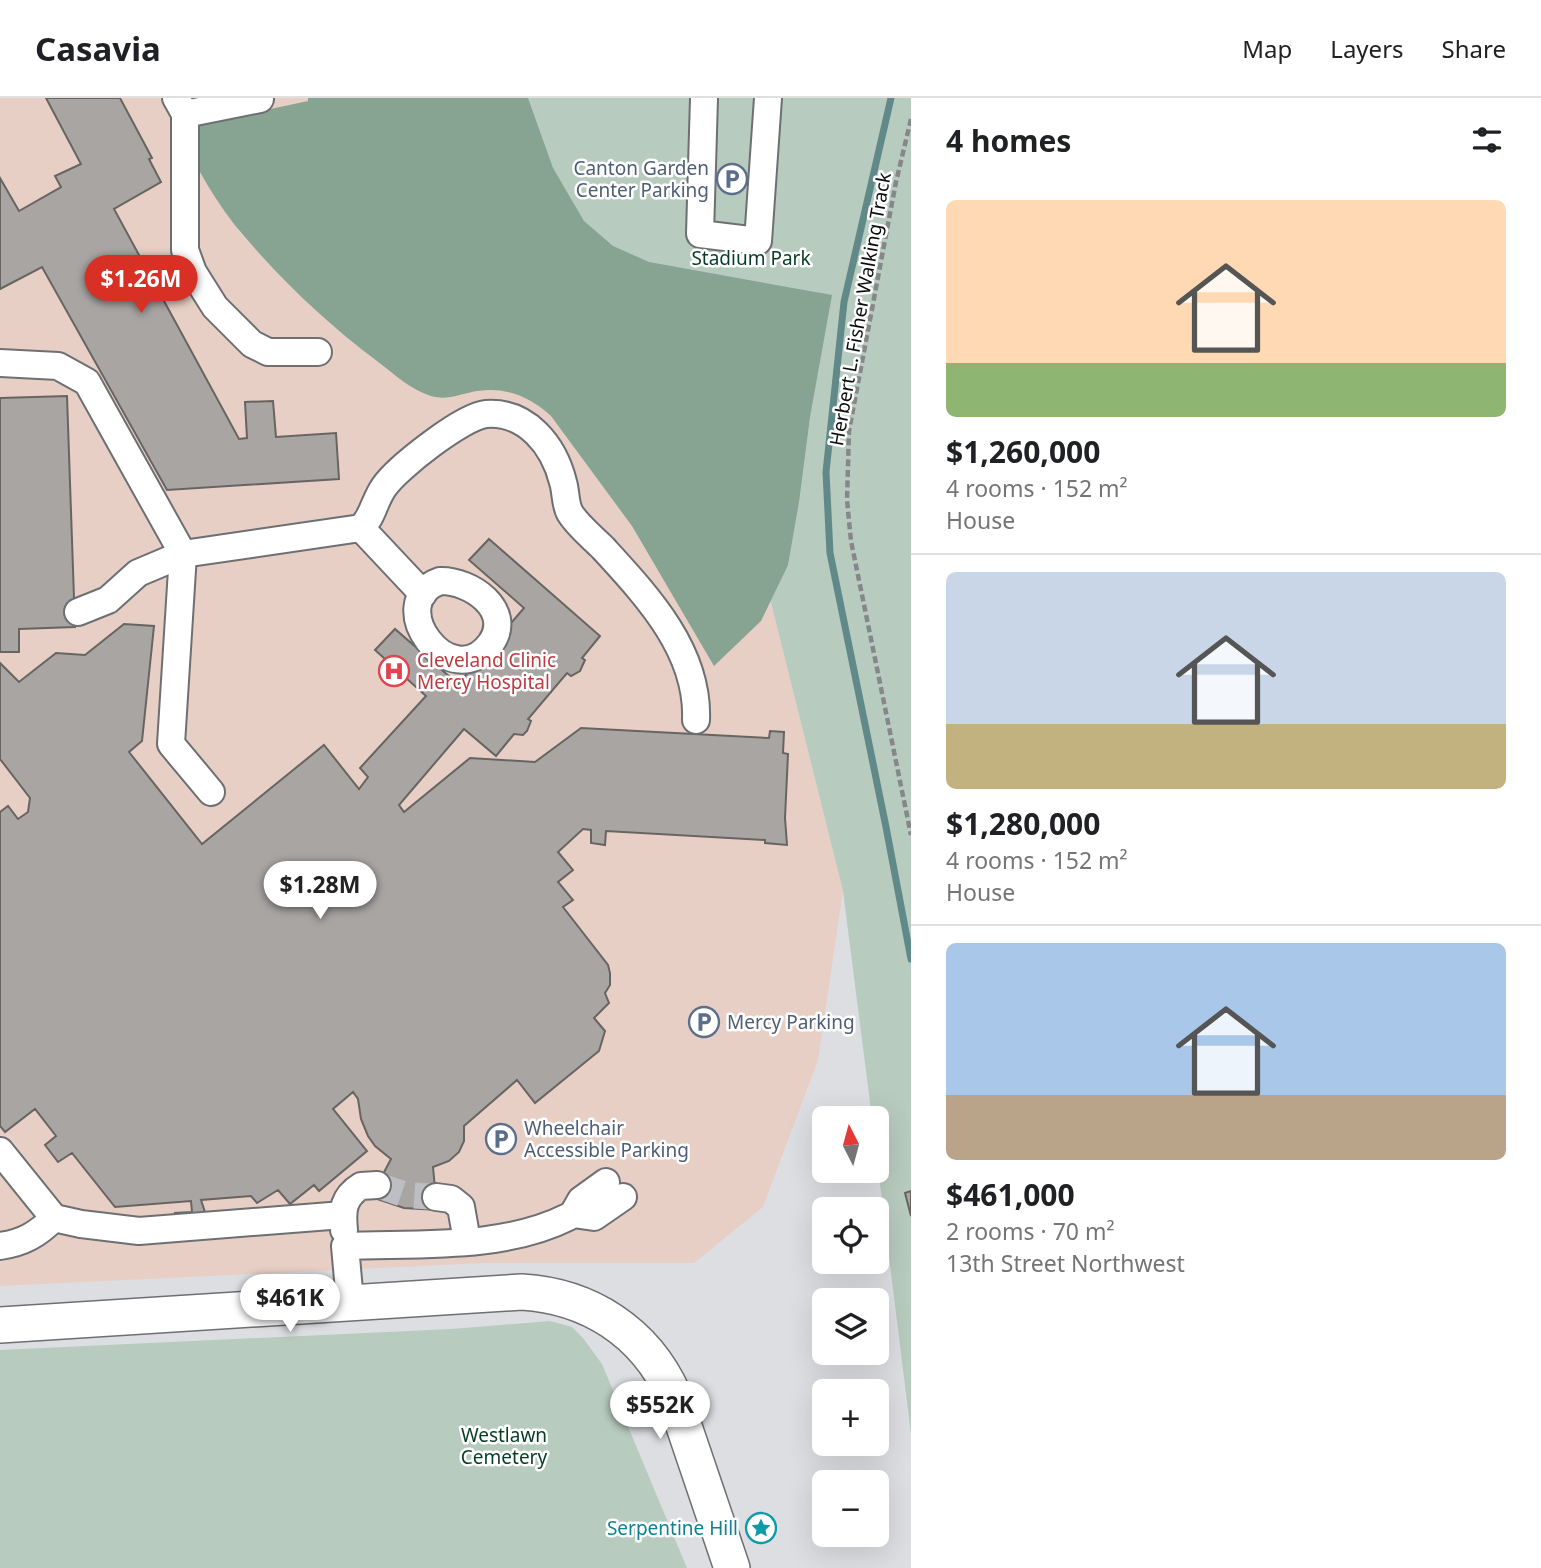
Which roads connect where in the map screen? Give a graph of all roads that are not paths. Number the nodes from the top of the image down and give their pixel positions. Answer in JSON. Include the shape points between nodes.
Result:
{"nodes":[{"id":1,"x":704,"y":98,"type":"edge"},
{"id":2,"x":768,"y":98,"type":"edge"},
{"id":3,"x":260,"y":99,"type":"edge"},
{"id":4,"x":180,"y":106,"type":"edge"},
{"id":5,"x":318,"y":352,"type":"dead end"},
{"id":6,"x":0,"y":363,"type":"edge"},
{"id":7,"x":361,"y":528,"type":"junction"},
{"id":8,"x":183,"y":554,"type":"junction"},
{"id":9,"x":423,"y":594,"type":"dead end"},
{"id":10,"x":78,"y":612,"type":"dead end"},
{"id":11,"x":696,"y":720,"type":"dead end"},
{"id":12,"x":211,"y":792,"type":"dead end"},
{"id":13,"x":0,"y":1151,"type":"edge"},
{"id":14,"x":377,"y":1185,"type":"tunnel mouth"},
{"id":15,"x":614,"y":1190,"type":"dead end"},
{"id":16,"x":436,"y":1197,"type":"tunnel mouth"},
{"id":17,"x":343,"y":1215,"type":"junction"},
{"id":18,"x":54,"y":1218,"type":"junction"},
{"id":19,"x":467,"y":1241,"type":"junction"},
{"id":20,"x":2,"y":1242,"type":"edge"},
{"id":21,"x":345,"y":1246,"type":"junction"},
{"id":22,"x":350,"y":1302,"type":"junction"},
{"id":23,"x":0,"y":1325,"type":"edge"},
{"id":24,"x":732,"y":1568,"type":"edge"}],
"edges":[{"from":1,"to":2,"type":"lane","via":[[700,234],[758,241]]},
{"from":3,"to":4,"type":"lane"},
{"from":4,"to":5,"type":"lane","via":[[185,250],[193,272],[215,307],[252,344],[268,352]]},
{"from":6,"to":8,"type":"lane","via":[[58,366],[87,382]]},
{"from":7,"to":8,"type":"lane"},
{"from":7,"to":9,"type":"lane"},
{"from":7,"to":11,"type":"lane","via":[[388,482],[450,429],[483,415],[505,415],[523,423],[557,461],[569,512],[625,571],[676,639],[695,687]]},
{"from":8,"to":10,"type":"lane","via":[[138,573],[108,600]]},
{"from":8,"to":12,"type":"lane","via":[[171,744]]},
{"from":13,"to":18,"type":"lane"},
{"from":14,"to":17,"type":"lane","via":[[361,1186],[350,1193]]},
{"from":15,"to":19,"type":"lane","via":[[594,1217],[573,1214],[516,1236]]},
{"from":16,"to":19,"type":"lane","via":[[451,1199],[461,1207]]},
{"from":17,"to":18,"type":"lane","via":[[139,1231]]},
{"from":17,"to":21,"type":"lane"},
{"from":18,"to":20,"type":"lane","via":[[30,1238]]},
{"from":19,"to":21,"type":"lane"},
{"from":21,"to":22,"type":"lane"},
{"from":22,"to":23,"type":"main road"},
{"from":22,"to":24,"type":"main road","via":[[549,1294],[587,1306],[622,1327],[667,1380]]}]}
